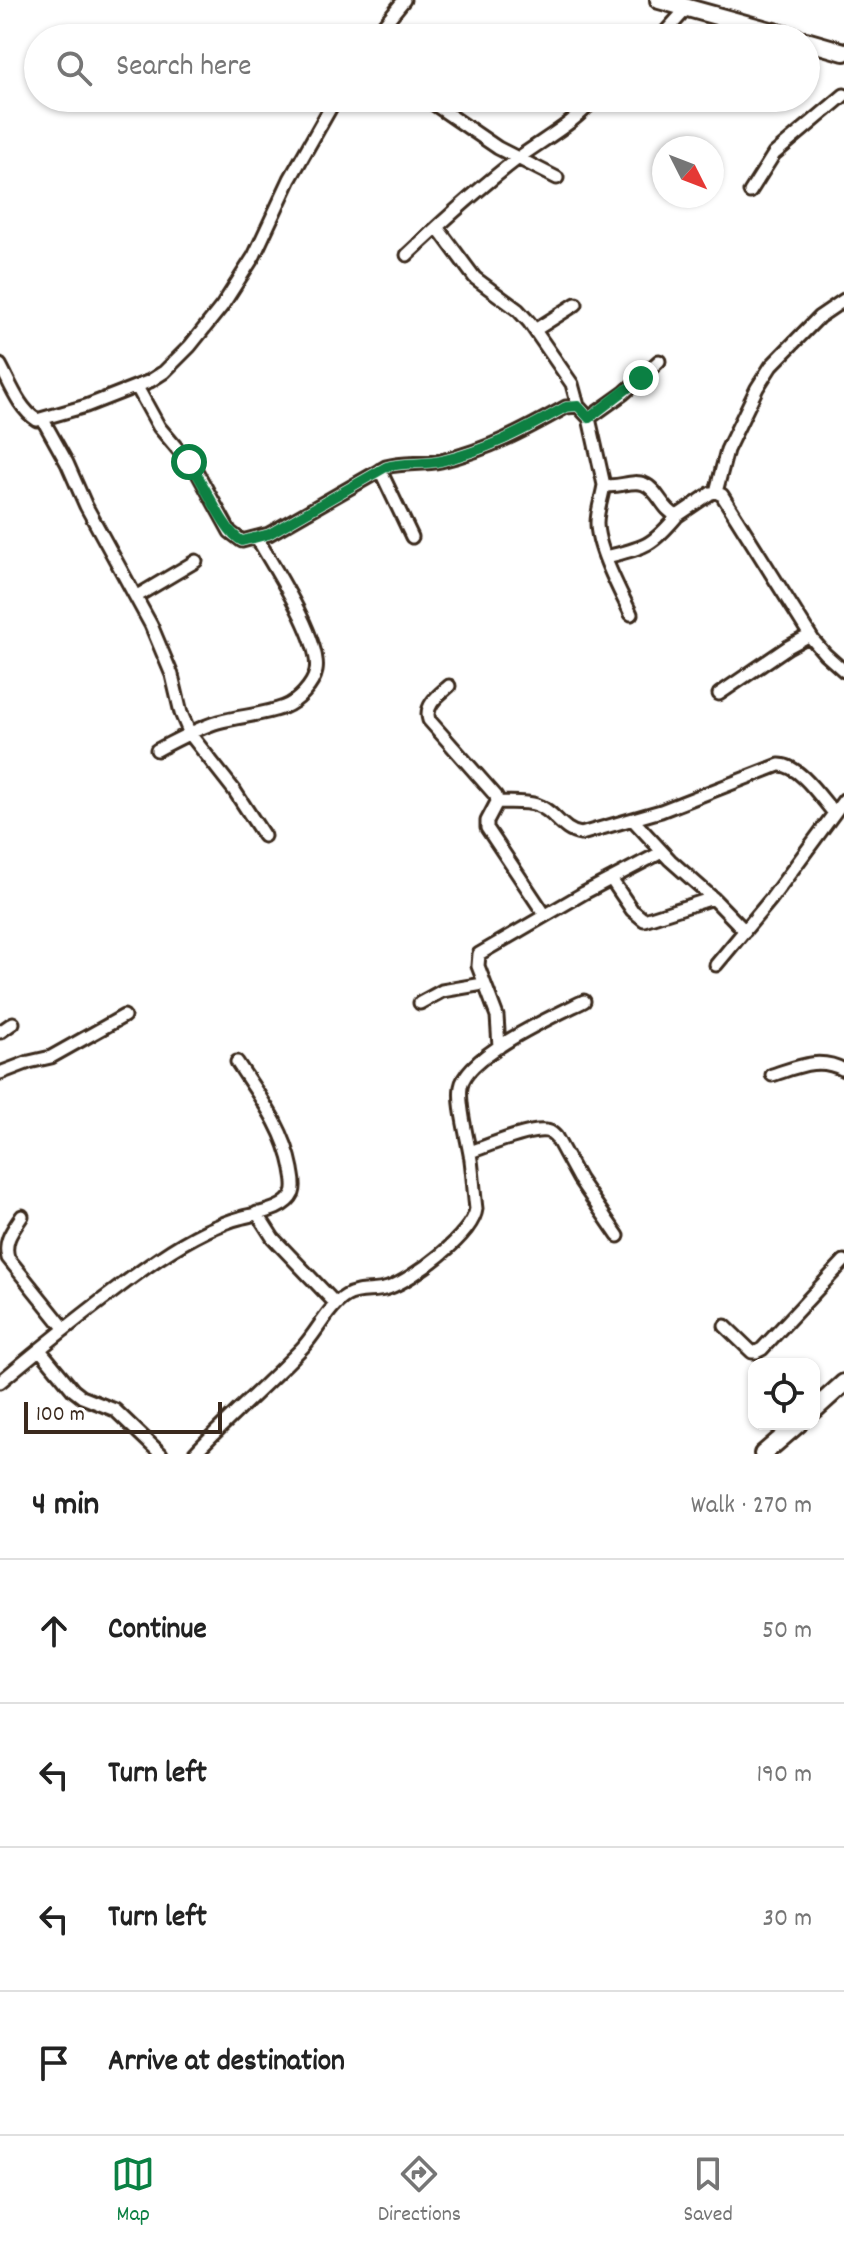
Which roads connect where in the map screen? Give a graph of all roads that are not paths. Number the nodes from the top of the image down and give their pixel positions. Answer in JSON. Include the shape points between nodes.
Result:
{"nodes":[{"id":1,"x":404,"y":0,"type":"edge"},
{"id":2,"x":659,"y":0,"type":"edge"},
{"id":3,"x":688,"y":7,"type":"junction"},
{"id":4,"x":384,"y":24,"type":"edge"},
{"id":5,"x":673,"y":24,"type":"edge"},
{"id":6,"x":747,"y":24,"type":"edge"},
{"id":7,"x":820,"y":45,"type":"edge"},
{"id":8,"x":844,"y":52,"type":"edge"},
{"id":9,"x":844,"y":95,"type":"edge"},
{"id":10,"x":328,"y":112,"type":"edge"},
{"id":11,"x":445,"y":112,"type":"edge"},
{"id":12,"x":580,"y":112,"type":"edge"},
{"id":13,"x":519,"y":157,"type":"junction"},
{"id":14,"x":557,"y":178,"type":"dead end"},
{"id":15,"x":750,"y":192,"type":"dead end"},
{"id":16,"x":437,"y":227,"type":"junction"},
{"id":17,"x":407,"y":255,"type":"dead end"},
{"id":18,"x":844,"y":300,"type":"edge"},
{"id":19,"x":576,"y":304,"type":"dead end"},
{"id":20,"x":535,"y":330,"type":"junction"},
{"id":21,"x":659,"y":361,"type":"dead end"},
{"id":22,"x":0,"y":365,"type":"edge"},
{"id":23,"x":137,"y":387,"type":"junction"},
{"id":24,"x":578,"y":406,"type":"junction"},
{"id":25,"x":589,"y":418,"type":"junction"},
{"id":26,"x":43,"y":420,"type":"junction"},
{"id":27,"x":380,"y":470,"type":"junction"},
{"id":28,"x":604,"y":485,"type":"junction"},
{"id":29,"x":716,"y":492,"type":"junction"},
{"id":30,"x":677,"y":516,"type":"junction"},
{"id":31,"x":412,"y":537,"type":"dead end"},
{"id":32,"x":257,"y":538,"type":"junction"},
{"id":33,"x":606,"y":557,"type":"junction"},
{"id":34,"x":196,"y":561,"type":"dead end"},
{"id":35,"x":137,"y":596,"type":"junction"},
{"id":36,"x":631,"y":614,"type":"dead end"},
{"id":37,"x":810,"y":635,"type":"junction"},
{"id":38,"x":844,"y":671,"type":"edge"},
{"id":39,"x":449,"y":686,"type":"dead end"},
{"id":40,"x":719,"y":694,"type":"dead end"},
{"id":41,"x":190,"y":734,"type":"junction"},
{"id":42,"x":157,"y":750,"type":"dead end"},
{"id":43,"x":844,"y":800,"type":"edge"},
{"id":44,"x":497,"y":802,"type":"junction"},
{"id":45,"x":834,"y":813,"type":"junction"},
{"id":46,"x":634,"y":821,"type":"junction"},
{"id":47,"x":264,"y":836,"type":"dead end"},
{"id":48,"x":662,"y":852,"type":"junction"},
{"id":49,"x":611,"y":879,"type":"junction"},
{"id":50,"x":713,"y":898,"type":"junction"},
{"id":51,"x":545,"y":915,"type":"junction"},
{"id":52,"x":745,"y":931,"type":"junction"},
{"id":53,"x":716,"y":965,"type":"dead end"},
{"id":54,"x":483,"y":984,"type":"junction"},
{"id":55,"x":584,"y":1001,"type":"dead end"},
{"id":56,"x":420,"y":1003,"type":"dead end"},
{"id":57,"x":124,"y":1016,"type":"dead end"},
{"id":58,"x":13,"y":1023,"type":"dead end"},
{"id":59,"x":0,"y":1032,"type":"edge"},
{"id":60,"x":499,"y":1047,"type":"junction"},
{"id":61,"x":237,"y":1062,"type":"dead end"},
{"id":62,"x":844,"y":1070,"type":"edge"},
{"id":63,"x":0,"y":1073,"type":"edge"},
{"id":64,"x":772,"y":1075,"type":"dead end"},
{"id":65,"x":470,"y":1152,"type":"junction"},
{"id":66,"x":257,"y":1213,"type":"junction"},
{"id":67,"x":22,"y":1216,"type":"dead end"},
{"id":68,"x":618,"y":1236,"type":"dead end"},
{"id":69,"x":844,"y":1261,"type":"edge"},
{"id":70,"x":336,"y":1304,"type":"junction"},
{"id":71,"x":725,"y":1326,"type":"dead end"},
{"id":72,"x":65,"y":1329,"type":"junction"},
{"id":73,"x":40,"y":1350,"type":"junction"},
{"id":74,"x":0,"y":1382,"type":"edge"},
{"id":75,"x":844,"y":1383,"type":"edge"},
{"id":76,"x":820,"y":1405,"type":"edge"},
{"id":77,"x":791,"y":1430,"type":"edge"},
{"id":78,"x":161,"y":1454,"type":"edge"},
{"id":79,"x":194,"y":1454,"type":"edge"},
{"id":80,"x":763,"y":1454,"type":"edge"}],
"edges":[{"from":1,"to":4,"type":"street"},
{"from":2,"to":3,"type":"main road"},
{"from":3,"to":5,"type":"street"},
{"from":3,"to":6,"type":"main road"},
{"from":7,"to":8,"type":"main road"},
{"from":9,"to":15,"type":"street","via":[[774,154]]},
{"from":10,"to":23,"type":"street","via":[[254,256],[222,306],[164,372]]},
{"from":11,"to":13,"type":"street"},
{"from":12,"to":13,"type":"street"},
{"from":13,"to":14,"type":"street"},
{"from":13,"to":16,"type":"street"},
{"from":16,"to":17,"type":"street"},
{"from":16,"to":20,"type":"street","via":[[475,278]]},
{"from":18,"to":29,"type":"street","via":[[819,317],[771,366],[727,450]]},
{"from":19,"to":20,"type":"street"},
{"from":20,"to":24,"type":"street","via":[[572,384]]},
{"from":21,"to":25,"type":"street"},
{"from":22,"to":26,"type":"street","via":[[30,416]]},
{"from":23,"to":26,"type":"street"},
{"from":23,"to":32,"type":"street","via":[[159,427],[197,472],[230,532],[242,541]]},
{"from":24,"to":25,"type":"street"},
{"from":24,"to":27,"type":"street","via":[[566,407],[490,447],[439,462]]},
{"from":25,"to":28,"type":"street"},
{"from":26,"to":35,"type":"street"},
{"from":27,"to":31,"type":"street"},
{"from":27,"to":32,"type":"street"},
{"from":28,"to":30,"type":"street","via":[[642,483]]},
{"from":28,"to":33,"type":"street","via":[[597,525]]},
{"from":29,"to":30,"type":"street"},
{"from":29,"to":37,"type":"street","via":[[728,502]]},
{"from":30,"to":33,"type":"street","via":[[651,544]]},
{"from":32,"to":41,"type":"street","via":[[306,629],[316,671],[303,693],[284,707],[216,722]]},
{"from":33,"to":36,"type":"street"},
{"from":34,"to":35,"type":"street"},
{"from":35,"to":41,"type":"street","via":[[172,675]]},
{"from":37,"to":38,"type":"street"},
{"from":37,"to":40,"type":"street"},
{"from":39,"to":44,"type":"street","via":[[428,709],[429,720]]},
{"from":41,"to":42,"type":"street"},
{"from":41,"to":47,"type":"street"},
{"from":43,"to":45,"type":"street"},
{"from":44,"to":46,"type":"street","via":[[537,805],[573,833]]},
{"from":44,"to":51,"type":"street","via":[[487,828]]},
{"from":45,"to":46,"type":"street","via":[[798,772],[779,765]]},
{"from":45,"to":52,"type":"street"},
{"from":46,"to":48,"type":"street"},
{"from":48,"to":49,"type":"street"},
{"from":48,"to":50,"type":"street"},
{"from":49,"to":50,"type":"street","via":[[644,920]]},
{"from":49,"to":51,"type":"street"},
{"from":50,"to":52,"type":"street"},
{"from":51,"to":54,"type":"street","via":[[479,954]]},
{"from":52,"to":53,"type":"street"},
{"from":54,"to":56,"type":"street","via":[[442,991]]},
{"from":54,"to":60,"type":"street","via":[[497,1016]]},
{"from":55,"to":60,"type":"street"},
{"from":57,"to":63,"type":"street","via":[[51,1057]]},
{"from":58,"to":59,"type":"street"},
{"from":60,"to":65,"type":"street","via":[[464,1076]]},
{"from":61,"to":66,"type":"street","via":[[273,1116],[294,1178],[290,1198]]},
{"from":62,"to":64,"type":"street","via":[[819,1062]]},
{"from":65,"to":68,"type":"street","via":[[527,1133],[551,1132]]},
{"from":65,"to":70,"type":"street","via":[[476,1209],[467,1229],[398,1283],[354,1292]]},
{"from":66,"to":70,"type":"street","via":[[273,1238]]},
{"from":66,"to":72,"type":"street","via":[[220,1224],[177,1247]]},
{"from":67,"to":72,"type":"street","via":[[5,1248],[8,1258]]},
{"from":69,"to":71,"type":"street","via":[[762,1349],[752,1352]]},
{"from":70,"to":79,"type":"street","via":[[305,1346]]},
{"from":72,"to":73,"type":"street"},
{"from":73,"to":74,"type":"street"},
{"from":73,"to":78,"type":"street","via":[[73,1390],[115,1410]]},
{"from":75,"to":76,"type":"main road"},
{"from":77,"to":80,"type":"main road"}]}
